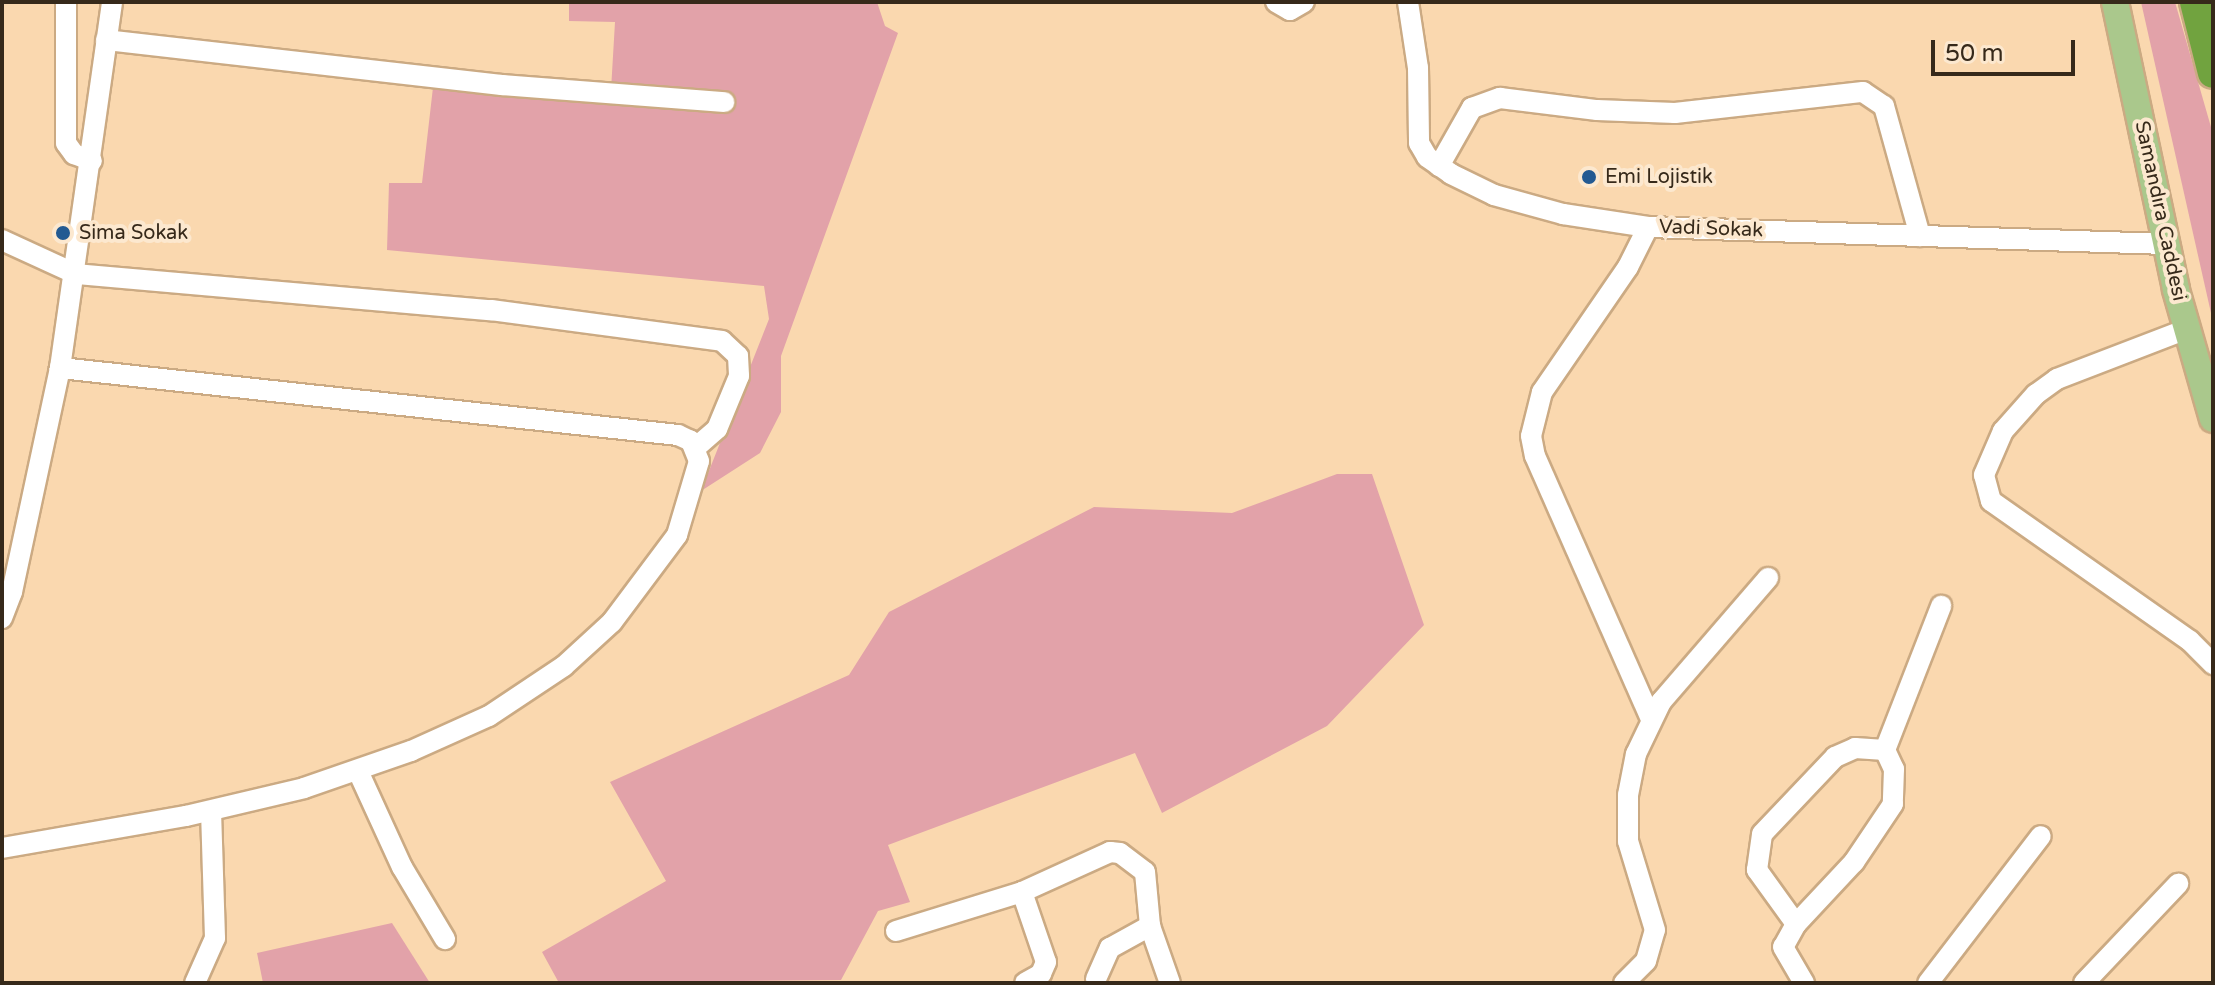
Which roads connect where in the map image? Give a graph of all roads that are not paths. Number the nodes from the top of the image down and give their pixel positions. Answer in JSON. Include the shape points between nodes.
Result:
{"nodes":[{"id":1,"x":66,"y":2,"type":"edge"},
{"id":2,"x":112,"y":2,"type":"edge"},
{"id":3,"x":1276,"y":2,"type":"edge"},
{"id":4,"x":1304,"y":2,"type":"edge"},
{"id":5,"x":1408,"y":2,"type":"edge"},
{"id":6,"x":2115,"y":2,"type":"edge"},
{"id":7,"x":2195,"y":2,"type":"edge"},
{"id":8,"x":106,"y":40,"type":"junction"},
{"id":9,"x":2213,"y":73,"type":"edge"},
{"id":10,"x":724,"y":102,"type":"dead end"},
{"id":11,"x":92,"y":161,"type":"junction"},
{"id":12,"x":1439,"y":166,"type":"junction"},
{"id":13,"x":1648,"y":227,"type":"junction"},
{"id":14,"x":1920,"y":236,"type":"junction"},
{"id":15,"x":2,"y":240,"type":"edge"},
{"id":16,"x":2167,"y":244,"type":"junction"},
{"id":17,"x":76,"y":274,"type":"junction"},
{"id":18,"x":2187,"y":329,"type":"junction"},
{"id":19,"x":60,"y":368,"type":"junction"},
{"id":20,"x":2213,"y":419,"type":"edge"},
{"id":21,"x":696,"y":447,"type":"junction"},
{"id":22,"x":1768,"y":578,"type":"dead end"},
{"id":23,"x":1941,"y":606,"type":"dead end"},
{"id":24,"x":2,"y":618,"type":"edge"},
{"id":25,"x":2213,"y":664,"type":"edge"},
{"id":26,"x":1651,"y":719,"type":"junction"},
{"id":27,"x":1885,"y":750,"type":"junction"},
{"id":28,"x":358,"y":771,"type":"junction"},
{"id":29,"x":211,"y":811,"type":"junction"},
{"id":30,"x":2041,"y":836,"type":"dead end"},
{"id":31,"x":2,"y":848,"type":"edge"},
{"id":32,"x":2178,"y":884,"type":"dead end"},
{"id":33,"x":1022,"y":892,"type":"junction"},
{"id":34,"x":1796,"y":924,"type":"junction"},
{"id":35,"x":1150,"y":926,"type":"junction"},
{"id":36,"x":896,"y":931,"type":"dead end"},
{"id":37,"x":445,"y":939,"type":"dead end"},
{"id":38,"x":1096,"y":979,"type":"dead end"},
{"id":39,"x":195,"y":983,"type":"edge"},
{"id":40,"x":1025,"y":983,"type":"edge"},
{"id":41,"x":1170,"y":983,"type":"edge"},
{"id":42,"x":1624,"y":983,"type":"edge"},
{"id":43,"x":1804,"y":983,"type":"edge"},
{"id":44,"x":1928,"y":983,"type":"edge"},
{"id":45,"x":2084,"y":983,"type":"edge"}],
"edges":[{"from":1,"to":11,"type":"street","via":[[66,143],[79,158]]},
{"from":2,"to":8,"type":"street"},
{"from":3,"to":4,"type":"street","via":[[1290,10]]},
{"from":5,"to":12,"type":"street","name":"Vadi Sokak","via":[[1418,68],[1417,134],[1427,157]]},
{"from":6,"to":16,"type":"main road","name":"Samandıra Caddesi"},
{"from":7,"to":9,"type":"highway"},
{"from":8,"to":10,"type":"street","via":[[516,86]]},
{"from":8,"to":11,"type":"street"},
{"from":11,"to":17,"type":"street"},
{"from":12,"to":13,"type":"street","name":"Vadi Sokak","via":[[1494,195],[1563,214]]},
{"from":12,"to":14,"type":"street","via":[[1472,108],[1500,98],[1675,113],[1863,92],[1884,106]]},
{"from":13,"to":14,"type":"street","name":"Vadi Sokak"},
{"from":13,"to":26,"type":"street","via":[[1628,267],[1542,392],[1531,436],[1535,456]]},
{"from":14,"to":16,"type":"street","name":"Vadi Sokak"},
{"from":15,"to":17,"type":"street"},
{"from":16,"to":18,"type":"main road","name":"Samandıra Caddesi"},
{"from":17,"to":19,"type":"street"},
{"from":17,"to":21,"type":"street","via":[[491,310],[722,341],[738,356],[739,376],[717,429]]},
{"from":18,"to":20,"type":"main road","name":"Samandıra Caddesi"},
{"from":18,"to":25,"type":"street","via":[[2057,379],[2036,394],[2003,431],[1984,475],[1991,501],[2190,641]]},
{"from":19,"to":21,"type":"street","via":[[678,435]]},
{"from":19,"to":24,"type":"street"},
{"from":21,"to":28,"type":"street","via":[[699,461],[677,535],[589,645],[489,716]]},
{"from":22,"to":26,"type":"street"},
{"from":23,"to":27,"type":"street"},
{"from":26,"to":42,"type":"street","via":[[1631,773],[1627,818],[1628,841],[1654,920],[1655,940],[1646,961]]},
{"from":27,"to":34,"type":"street","via":[[1894,769],[1893,804],[1854,862]]},
{"from":27,"to":34,"type":"street","via":[[1855,748],[1835,757],[1762,834],[1757,870]]},
{"from":28,"to":29,"type":"street"},
{"from":28,"to":37,"type":"street","via":[[402,867]]},
{"from":29,"to":31,"type":"street"},
{"from":29,"to":39,"type":"street","via":[[215,938]]},
{"from":30,"to":44,"type":"street"},
{"from":32,"to":45,"type":"street"},
{"from":33,"to":35,"type":"street","via":[[1110,852],[1120,853],[1145,872]]},
{"from":33,"to":36,"type":"street"},
{"from":33,"to":40,"type":"street","via":[[1046,962],[1041,974]]},
{"from":34,"to":43,"type":"street","via":[[1783,947]]},
{"from":35,"to":38,"type":"street","via":[[1110,948]]},
{"from":35,"to":41,"type":"street"}]}
